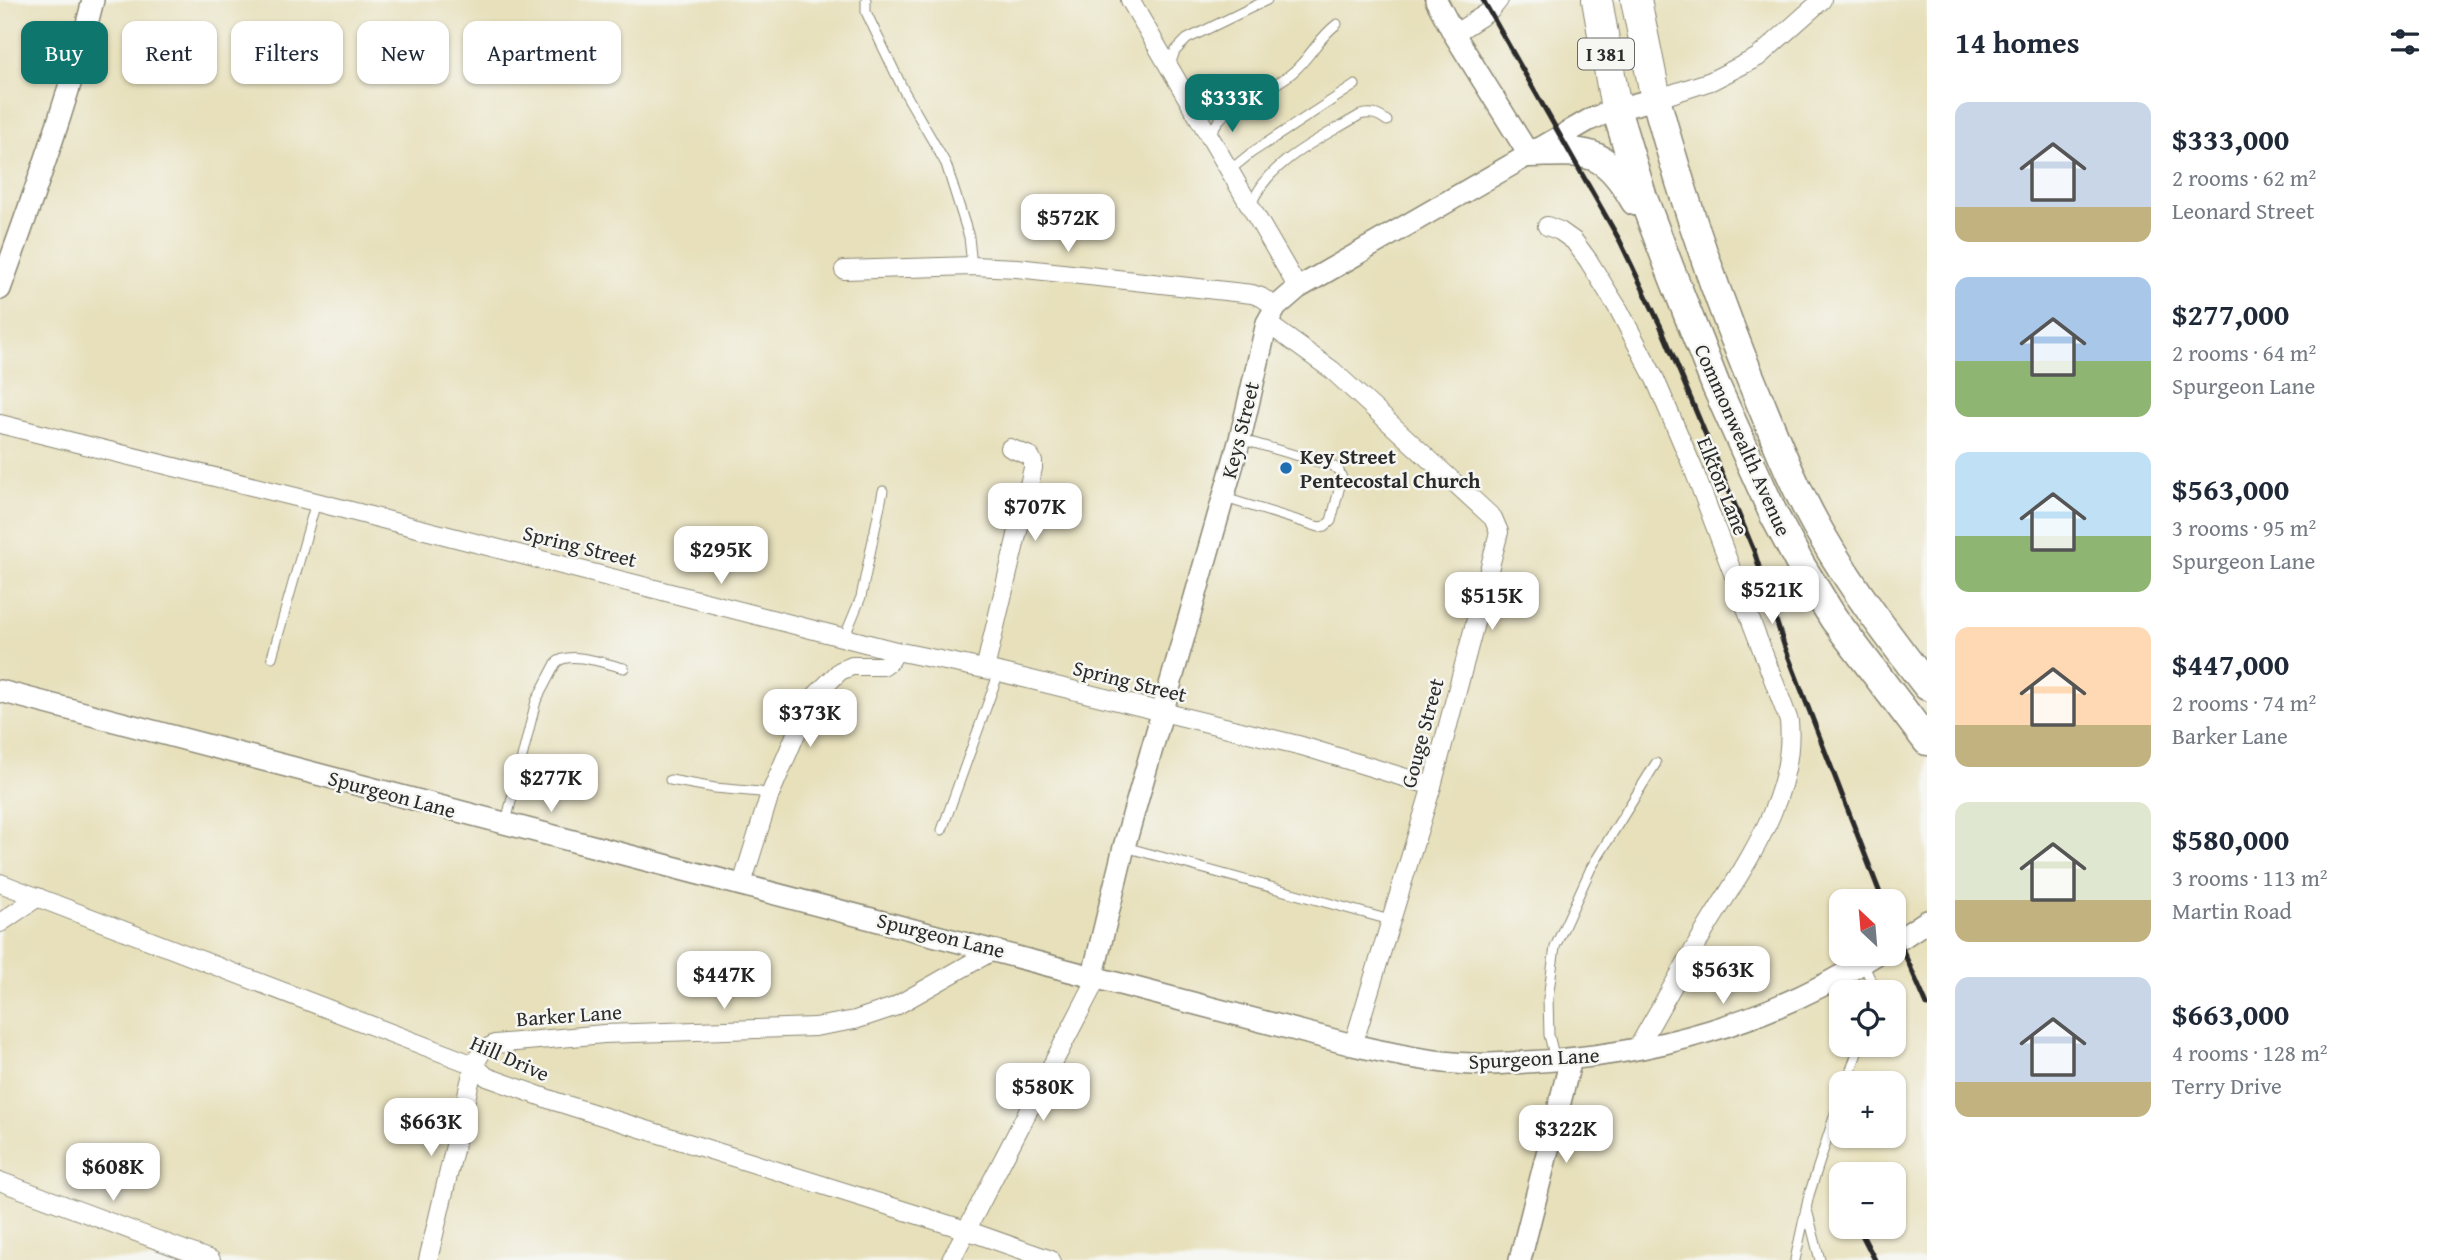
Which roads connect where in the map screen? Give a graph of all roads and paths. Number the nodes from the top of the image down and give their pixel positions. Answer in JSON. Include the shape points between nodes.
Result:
{"nodes":[{"id":1,"x":93,"y":0,"type":"edge"},
{"id":2,"x":866,"y":0,"type":"edge"},
{"id":3,"x":1130,"y":0,"type":"edge"},
{"id":4,"x":1267,"y":0,"type":"edge"},
{"id":5,"x":1436,"y":0,"type":"edge"},
{"id":6,"x":1597,"y":0,"type":"edge"},
{"id":7,"x":1636,"y":0,"type":"edge"},
{"id":8,"x":1822,"y":0,"type":"edge"},
{"id":9,"x":1498,"y":1,"type":"edge"},
{"id":10,"x":1337,"y":24,"type":"dead end"},
{"id":11,"x":1454,"y":34,"type":"junction"},
{"id":12,"x":1170,"y":66,"type":"junction"},
{"id":13,"x":1355,"y":85,"type":"dead end"},
{"id":14,"x":1656,"y":99,"type":"junction"},
{"id":15,"x":1616,"y":109,"type":"junction"},
{"id":16,"x":1387,"y":121,"type":"dead end"},
{"id":17,"x":1210,"y":135,"type":"junction"},
{"id":18,"x":1528,"y":153,"type":"junction"},
{"id":19,"x":1230,"y":170,"type":"junction"},
{"id":20,"x":1251,"y":206,"type":"junction"},
{"id":21,"x":1547,"y":226,"type":"dead end"},
{"id":22,"x":1661,"y":245,"type":"junction"},
{"id":23,"x":972,"y":266,"type":"junction"},
{"id":24,"x":844,"y":270,"type":"dead end"},
{"id":25,"x":1298,"y":288,"type":"junction"},
{"id":26,"x":0,"y":289,"type":"edge"},
{"id":27,"x":1271,"y":315,"type":"junction"},
{"id":28,"x":1730,"y":332,"type":"junction"},
{"id":29,"x":1700,"y":345,"type":"junction"},
{"id":30,"x":0,"y":424,"type":"edge"},
{"id":31,"x":1240,"y":439,"type":"junction"},
{"id":32,"x":1010,"y":448,"type":"dead end"},
{"id":33,"x":883,"y":491,"type":"dead end"},
{"id":34,"x":1223,"y":498,"type":"junction"},
{"id":35,"x":316,"y":502,"type":"junction"},
{"id":36,"x":1862,"y":601,"type":"junction"},
{"id":37,"x":1834,"y":619,"type":"junction"},
{"id":38,"x":844,"y":638,"type":"junction"},
{"id":39,"x":896,"y":651,"type":"junction"},
{"id":40,"x":272,"y":657,"type":"dead end"},
{"id":41,"x":624,"y":668,"type":"dead end"},
{"id":42,"x":992,"y":670,"type":"junction"},
{"id":43,"x":1927,"y":686,"type":"edge"},
{"id":44,"x":0,"y":691,"type":"edge"},
{"id":45,"x":1162,"y":712,"type":"junction"},
{"id":46,"x":1927,"y":741,"type":"edge"},
{"id":47,"x":1656,"y":763,"type":"dead end"},
{"id":48,"x":670,"y":780,"type":"dead end"},
{"id":49,"x":1432,"y":786,"type":"junction"},
{"id":50,"x":769,"y":797,"type":"junction"},
{"id":51,"x":506,"y":824,"type":"junction"},
{"id":52,"x":942,"y":830,"type":"dead end"},
{"id":53,"x":1124,"y":847,"type":"junction"},
{"id":54,"x":0,"y":883,"type":"edge"},
{"id":55,"x":742,"y":884,"type":"junction"},
{"id":56,"x":38,"y":897,"type":"junction"},
{"id":57,"x":1390,"y":919,"type":"junction"},
{"id":58,"x":1927,"y":921,"type":"edge"},
{"id":59,"x":0,"y":923,"type":"edge"},
{"id":60,"x":1906,"y":935,"type":"edge"},
{"id":61,"x":996,"y":949,"type":"junction"},
{"id":62,"x":1856,"y":966,"type":"edge"},
{"id":63,"x":1093,"y":975,"type":"junction"},
{"id":64,"x":1353,"y":1045,"type":"junction"},
{"id":65,"x":1637,"y":1049,"type":"junction"},
{"id":66,"x":1563,"y":1060,"type":"junction"},
{"id":67,"x":474,"y":1065,"type":"junction"},
{"id":68,"x":1829,"y":1134,"type":"edge"},
{"id":69,"x":2,"y":1182,"type":"dead end"},
{"id":70,"x":1806,"y":1208,"type":"junction"},
{"id":71,"x":966,"y":1230,"type":"junction"},
{"id":72,"x":211,"y":1260,"type":"edge"},
{"id":73,"x":428,"y":1260,"type":"edge"},
{"id":74,"x":951,"y":1260,"type":"edge"},
{"id":75,"x":1051,"y":1260,"type":"edge"},
{"id":76,"x":1520,"y":1260,"type":"edge"},
{"id":77,"x":1794,"y":1260,"type":"edge"},
{"id":78,"x":1820,"y":1260,"type":"edge"}],
"edges":[{"from":1,"to":26,"type":"street","via":[[63,108]]},
{"from":2,"to":23,"type":"lane","via":[[866,12],[904,90],[946,164],[969,237]]},
{"from":3,"to":12,"type":"street"},
{"from":4,"to":12,"type":"lane","via":[[1187,39],[1175,51]]},
{"from":5,"to":11,"type":"street"},
{"from":6,"to":15,"type":"highway","number":"I 381"},
{"from":7,"to":14,"type":"highway","number":"I 381"},
{"from":8,"to":14,"type":"street","via":[[1758,57],[1711,81]]},
{"from":9,"to":11,"type":"street"},
{"from":10,"to":17,"type":"lane","via":[[1301,66],[1225,112]]},
{"from":11,"to":18,"type":"street"},
{"from":12,"to":17,"type":"street"},
{"from":13,"to":19,"type":"lane"},
{"from":14,"to":15,"type":"street"},
{"from":14,"to":28,"type":"highway","name":"Commonwealth Avenue"},
{"from":15,"to":18,"type":"street"},
{"from":15,"to":22,"type":"highway","name":"Commonwealth Avenue"},
{"from":16,"to":20,"type":"lane","via":[[1379,115],[1360,115],[1303,150],[1266,178]]},
{"from":17,"to":19,"type":"street"},
{"from":18,"to":22,"type":"highway","via":[[1581,152],[1603,160],[1622,179]]},
{"from":18,"to":25,"type":"street"},
{"from":19,"to":20,"type":"street"},
{"from":20,"to":25,"type":"street"},
{"from":21,"to":65,"type":"street","name":"Elkton Lane","via":[[1574,241],[1588,260],[1655,379],[1789,721],[1791,744],[1784,778],[1761,837]]},
{"from":22,"to":29,"type":"highway","name":"Commonwealth Avenue"},
{"from":23,"to":24,"type":"street"},
{"from":23,"to":27,"type":"street","via":[[1243,293],[1261,297]]},
{"from":25,"to":27,"type":"street"},
{"from":27,"to":31,"type":"street","name":"Keys Street"},
{"from":27,"to":49,"type":"street","name":"Gouge Street","via":[[1497,522],[1499,531]]},
{"from":28,"to":29,"type":"highway"},
{"from":28,"to":36,"type":"highway","name":"Commonwealth Avenue","via":[[1789,472]]},
{"from":29,"to":37,"type":"highway","name":"Commonwealth Avenue","via":[[1773,513]]},
{"from":30,"to":35,"type":"street","name":"Spring Street"},
{"from":31,"to":34,"type":"street","name":"Keys Street"},
{"from":31,"to":34,"type":"lane","via":[[1339,471],[1342,478],[1331,521],[1319,527]]},
{"from":32,"to":42,"type":"street","via":[[1030,456],[1033,468]]},
{"from":33,"to":38,"type":"lane","via":[[861,597]]},
{"from":34,"to":45,"type":"street","name":"Keys Street"},
{"from":35,"to":38,"type":"street","name":"Spring Street"},
{"from":35,"to":40,"type":"lane"},
{"from":36,"to":37,"type":"highway"},
{"from":36,"to":43,"type":"highway","name":"Commonwealth Avenue"},
{"from":37,"to":46,"type":"highway","name":"Commonwealth Avenue"},
{"from":38,"to":39,"type":"street","name":"Spring Street"},
{"from":39,"to":42,"type":"street","name":"Spring Street"},
{"from":39,"to":50,"type":"street","via":[[883,666],[852,666],[840,671],[810,701]]},
{"from":41,"to":51,"type":"lane","via":[[570,656],[556,663],[536,701]]},
{"from":42,"to":45,"type":"street","name":"Spring Street"},
{"from":42,"to":52,"type":"lane"},
{"from":44,"to":51,"type":"street","name":"Spurgeon Lane"},
{"from":45,"to":49,"type":"street","name":"Spring Street","via":[[1302,746]]},
{"from":45,"to":53,"type":"street","name":"Keys Street"},
{"from":47,"to":66,"type":"lane","via":[[1591,867],[1555,947],[1548,998],[1549,1035]]},
{"from":48,"to":50,"type":"lane"},
{"from":49,"to":57,"type":"street","name":"Gouge Street"},
{"from":50,"to":55,"type":"street"},
{"from":51,"to":55,"type":"street","name":"Spurgeon Lane"},
{"from":53,"to":57,"type":"lane"},
{"from":53,"to":63,"type":"street","name":"Keys Street"},
{"from":54,"to":56,"type":"street","name":"Hill Drive"},
{"from":55,"to":61,"type":"street","name":"Spurgeon Lane"},
{"from":56,"to":59,"type":"street"},
{"from":56,"to":67,"type":"street","name":"Hill Drive"},
{"from":57,"to":64,"type":"street","name":"Gouge Street"},
{"from":58,"to":60,"type":"street"},
{"from":61,"to":63,"type":"street","name":"Spurgeon Lane"},
{"from":61,"to":67,"type":"street","name":"Barker Lane","via":[[894,1007],[855,1020],[815,1027],[517,1041],[483,1050]]},
{"from":62,"to":65,"type":"street","name":"Spurgeon Lane","via":[[1807,994],[1735,1025]]},
{"from":63,"to":64,"type":"street","name":"Spurgeon Lane"},
{"from":63,"to":71,"type":"street","via":[[1092,988]]},
{"from":64,"to":66,"type":"street","name":"Spurgeon Lane","via":[[1474,1065]]},
{"from":65,"to":66,"type":"street","name":"Spurgeon Lane"},
{"from":66,"to":76,"type":"street"},
{"from":67,"to":71,"type":"street","name":"Hill Drive","via":[[487,1077],[554,1101]]},
{"from":67,"to":73,"type":"street"},
{"from":68,"to":70,"type":"lane"},
{"from":69,"to":72,"type":"street"},
{"from":70,"to":77,"type":"lane"},
{"from":70,"to":78,"type":"lane"},
{"from":71,"to":74,"type":"street"},
{"from":71,"to":75,"type":"street","name":"Hill Drive"}]}
